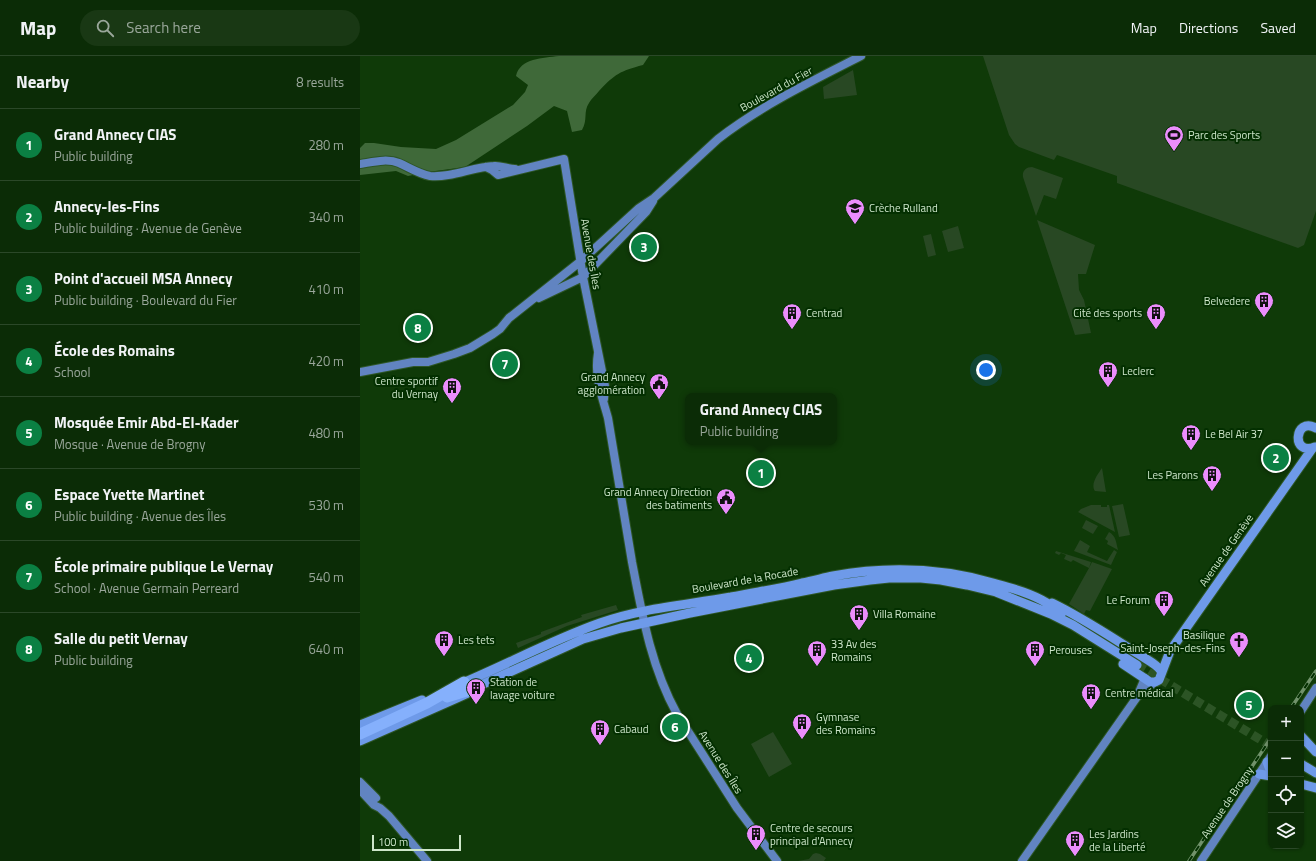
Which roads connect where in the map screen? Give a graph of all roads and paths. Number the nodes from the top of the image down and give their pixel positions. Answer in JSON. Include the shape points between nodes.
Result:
{"nodes":[{"id":1,"x":861,"y":56,"type":"edge"},
{"id":2,"x":360,"y":164,"type":"edge"},
{"id":3,"x":486,"y":167,"type":"junction"},
{"id":4,"x":521,"y":170,"type":"junction"},
{"id":5,"x":654,"y":198,"type":"junction"},
{"id":6,"x":580,"y":261,"type":"junction"},
{"id":7,"x":583,"y":277,"type":"junction"},
{"id":8,"x":529,"y":303,"type":"junction"},
{"id":9,"x":360,"y":372,"type":"edge"},
{"id":10,"x":1315,"y":425,"type":"edge"},
{"id":11,"x":1310,"y":447,"type":"edge"},
{"id":12,"x":1026,"y":604,"type":"junction"},
{"id":13,"x":1047,"y":604,"type":"junction"},
{"id":14,"x":672,"y":606,"type":"junction"},
{"id":15,"x":642,"y":611,"type":"junction"},
{"id":16,"x":645,"y":622,"type":"junction"},
{"id":17,"x":1073,"y":625,"type":"junction"},
{"id":18,"x":583,"y":639,"type":"junction"},
{"id":19,"x":1137,"y":665,"type":"tunnel mouth"},
{"id":20,"x":1158,"y":668,"type":"junction"},
{"id":21,"x":1145,"y":678,"type":"junction"},
{"id":22,"x":1155,"y":682,"type":"junction"},
{"id":23,"x":467,"y":686,"type":"junction"},
{"id":24,"x":1316,"y":688,"type":"edge"},
{"id":25,"x":1137,"y":697,"type":"junction"},
{"id":26,"x":1304,"y":706,"type":"edge"},
{"id":27,"x":360,"y":725,"type":"edge"},
{"id":28,"x":360,"y":734,"type":"edge"},
{"id":29,"x":1304,"y":739,"type":"edge"},
{"id":30,"x":360,"y":741,"type":"edge"},
{"id":31,"x":1316,"y":752,"type":"edge"},
{"id":32,"x":1268,"y":760,"type":"edge"},
{"id":33,"x":1304,"y":766,"type":"edge"},
{"id":34,"x":1316,"y":772,"type":"edge"},
{"id":35,"x":1259,"y":774,"type":"junction"},
{"id":36,"x":1268,"y":776,"type":"edge"},
{"id":37,"x":360,"y":782,"type":"edge"},
{"id":38,"x":1304,"y":785,"type":"edge"},
{"id":39,"x":1316,"y":788,"type":"edge"},
{"id":40,"x":360,"y":790,"type":"edge"},
{"id":41,"x":380,"y":808,"type":"junction"},
{"id":42,"x":427,"y":861,"type":"edge"},
{"id":43,"x":777,"y":861,"type":"edge"},
{"id":44,"x":1022,"y":861,"type":"edge"},
{"id":45,"x":1201,"y":861,"type":"edge"}],
"edges":[{"from":1,"to":5,"type":"main road","name":"Boulevard du Fier","via":[[775,100],[748,117],[718,139]]},
{"from":2,"to":3,"type":"main road","via":[[389,161],[430,176]]},
{"from":3,"to":4,"type":"main road"},
{"from":3,"to":4,"type":"main road","via":[[498,175]]},
{"from":4,"to":6,"type":"main road","name":"Avenue des Îles","via":[[564,159]]},
{"from":5,"to":6,"type":"main road","name":"Boulevard du Fier","via":[[639,208]]},
{"from":5,"to":7,"type":"main road","name":"Boulevard du Fier","via":[[646,212]]},
{"from":6,"to":7,"type":"main road","name":"Avenue des Îles"},
{"from":6,"to":8,"type":"main road","name":"Boulevard du Fier"},
{"from":7,"to":8,"type":"main road"},
{"from":7,"to":15,"type":"main road","name":"Avenue des Îles","via":[[601,361],[605,386],[604,402]]},
{"from":8,"to":9,"type":"main road","via":[[509,318],[500,329],[464,350],[428,362],[412,362]]},
{"from":10,"to":11,"type":"main road","name":"Avenue de Genève","via":[[1305,426],[1297,437],[1298,441]]},
{"from":11,"to":20,"type":"main road","name":"Avenue de Genève","via":[[1302,463]]},
{"from":12,"to":16,"type":"main road","name":"Boulevard de la Rocade","via":[[967,584],[932,579],[889,578],[834,585]]},
{"from":12,"to":17,"type":"main road","name":"Boulevard de la Rocade"},
{"from":12,"to":21,"type":"main road"},
{"from":13,"to":14,"type":"main road","name":"Boulevard de la Rocade","via":[[1025,593],[978,579],[938,572],[904,570],[832,576]]},
{"from":13,"to":17,"type":"main road","name":"Boulevard de la Rocade"},
{"from":13,"to":20,"type":"main road","via":[[1052,603],[1069,612]]},
{"from":14,"to":15,"type":"main road","name":"Boulevard de la Rocade"},
{"from":14,"to":16,"type":"main road","via":[[668,611]]},
{"from":15,"to":16,"type":"main road","name":"Avenue des Îles"},
{"from":15,"to":18,"type":"main road","via":[[627,621],[602,628]]},
{"from":15,"to":23,"type":"main road","name":"Boulevard de la Rocade","via":[[601,622]]},
{"from":16,"to":18,"type":"main road","name":"Boulevard de la Rocade"},
{"from":16,"to":43,"type":"main road","name":"Avenue des Îles","via":[[656,668],[674,708],[737,808]]},
{"from":17,"to":19,"type":"main road","name":"Boulevard de la Rocade"},
{"from":18,"to":23,"type":"main road","name":"Boulevard de la Rocade"},
{"from":20,"to":21,"type":"main road","via":[[1149,666],[1144,673]]},
{"from":20,"to":22,"type":"main road","via":[[1160,678]]},
{"from":21,"to":22,"type":"main road"},
{"from":21,"to":25,"type":"main road"},
{"from":22,"to":25,"type":"main road"},
{"from":23,"to":27,"type":"main road"},
{"from":23,"to":28,"type":"highway","name":"Boulevard de la Rocade"},
{"from":23,"to":30,"type":"main road","via":[[466,694],[455,700]]},
{"from":24,"to":26,"type":"main road"},
{"from":25,"to":44,"type":"main road"},
{"from":29,"to":31,"type":"main road"},
{"from":32,"to":35,"type":"main road","name":"Avenue de Brogny"},
{"from":33,"to":34,"type":"main road"},
{"from":35,"to":36,"type":"main road"},
{"from":35,"to":45,"type":"main road","name":"Avenue de Brogny"},
{"from":37,"to":41,"type":"main road","via":[[379,801]]},
{"from":38,"to":39,"type":"main road"},
{"from":40,"to":41,"type":"main road"},
{"from":41,"to":42,"type":"main road"}]}
